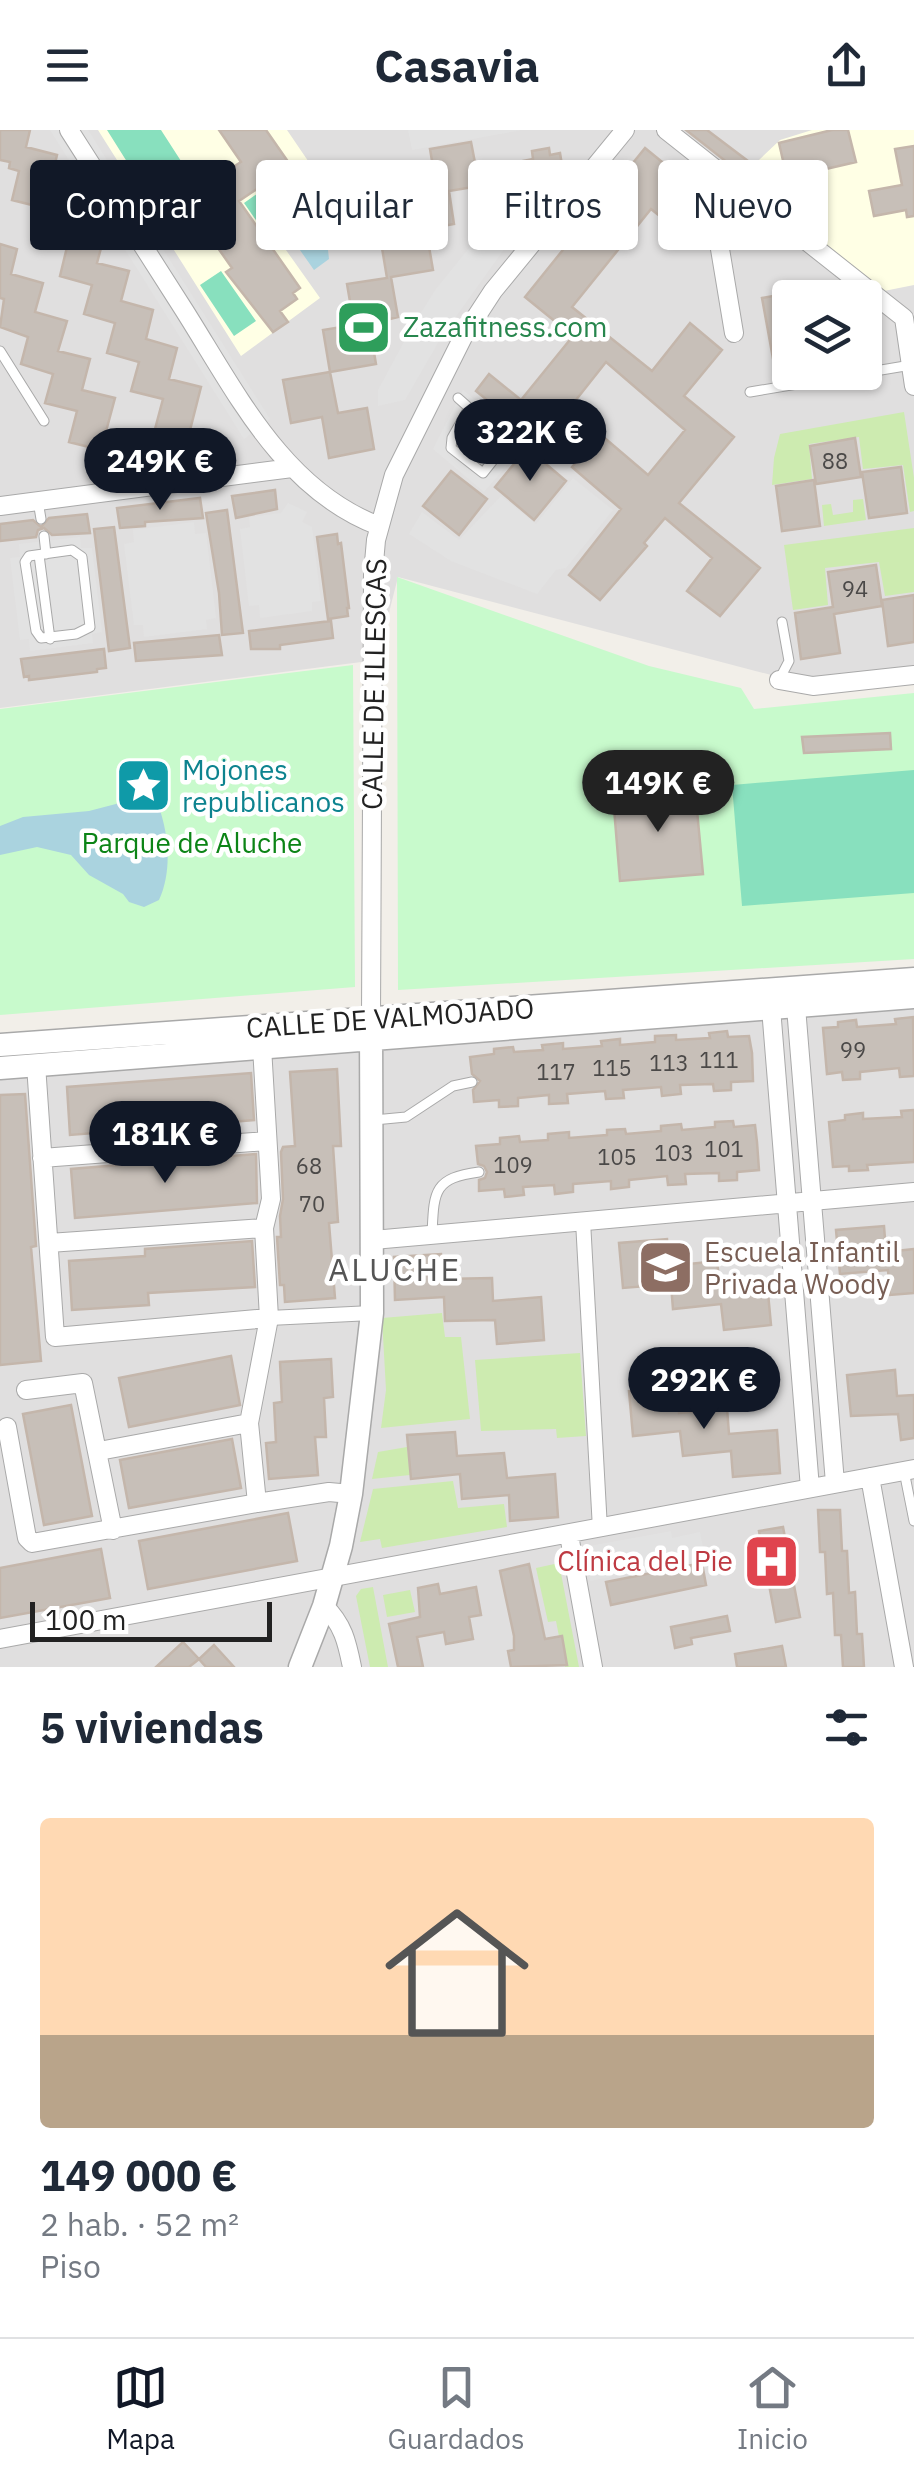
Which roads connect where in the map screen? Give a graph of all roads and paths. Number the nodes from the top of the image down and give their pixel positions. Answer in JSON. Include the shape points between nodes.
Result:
{"nodes":[{"id":1,"x":69,"y":130,"type":"edge"},
{"id":2,"x":624,"y":130,"type":"edge"},
{"id":3,"x":666,"y":130,"type":"edge"},
{"id":4,"x":703,"y":160,"type":"edge"},
{"id":5,"x":720,"y":250,"type":"edge"},
{"id":6,"x":817,"y":250,"type":"edge"},
{"id":7,"x":734,"y":332,"type":"dead end"},
{"id":8,"x":0,"y":351,"type":"edge"},
{"id":9,"x":911,"y":365,"type":"junction"},
{"id":10,"x":914,"y":386,"type":"edge"},
{"id":11,"x":750,"y":392,"type":"dead end"},
{"id":12,"x":458,"y":398,"type":"dead end"},
{"id":13,"x":469,"y":408,"type":"junction"},
{"id":14,"x":44,"y":421,"type":"dead end"},
{"id":15,"x":292,"y":468,"type":"junction"},
{"id":16,"x":0,"y":506,"type":"edge"},
{"id":17,"x":380,"y":526,"type":"junction"},
{"id":18,"x":44,"y":536,"type":"dead end"},
{"id":19,"x":42,"y":555,"type":"junction"},
{"id":20,"x":782,"y":622,"type":"dead end"},
{"id":21,"x":914,"y":674,"type":"edge"},
{"id":22,"x":779,"y":680,"type":"joint"},
{"id":23,"x":914,"y":979,"type":"edge"},
{"id":24,"x":914,"y":998,"type":"edge"},
{"id":25,"x":782,"y":1001,"type":"junction"},
{"id":26,"x":371,"y":1029,"type":"junction"},
{"id":27,"x":0,"y":1045,"type":"edge"},
{"id":28,"x":262,"y":1047,"type":"junction"},
{"id":29,"x":36,"y":1065,"type":"junction"},
{"id":30,"x":0,"y":1068,"type":"edge"},
{"id":31,"x":472,"y":1082,"type":"dead end"},
{"id":32,"x":371,"y":1120,"type":"junction"},
{"id":33,"x":267,"y":1141,"type":"junction"},
{"id":34,"x":42,"y":1158,"type":"junction"},
{"id":35,"x":479,"y":1172,"type":"dead end"},
{"id":36,"x":914,"y":1192,"type":"edge"},
{"id":37,"x":810,"y":1199,"type":"junction"},
{"id":38,"x":787,"y":1202,"type":"junction"},
{"id":39,"x":583,"y":1221,"type":"junction"},
{"id":40,"x":264,"y":1228,"type":"junction"},
{"id":41,"x":432,"y":1234,"type":"junction"},
{"id":42,"x":372,"y":1240,"type":"junction"},
{"id":43,"x":48,"y":1243,"type":"junction"},
{"id":44,"x":372,"y":1313,"type":"junction"},
{"id":45,"x":269,"y":1318,"type":"junction"},
{"id":46,"x":26,"y":1390,"type":"dead end"},
{"id":47,"x":249,"y":1423,"type":"junction"},
{"id":48,"x":7,"y":1427,"type":"dead end"},
{"id":49,"x":98,"y":1451,"type":"junction"},
{"id":50,"x":909,"y":1470,"type":"edge"},
{"id":51,"x":870,"y":1477,"type":"junction"},
{"id":52,"x":835,"y":1483,"type":"junction"},
{"id":53,"x":810,"y":1488,"type":"junction"},
{"id":54,"x":351,"y":1494,"type":"junction"},
{"id":55,"x":257,"y":1503,"type":"junction"},
{"id":56,"x":914,"y":1521,"type":"edge"},
{"id":57,"x":600,"y":1529,"type":"junction"},
{"id":58,"x":113,"y":1530,"type":"junction"},
{"id":59,"x":569,"y":1535,"type":"junction"},
{"id":60,"x":334,"y":1576,"type":"junction"},
{"id":61,"x":324,"y":1606,"type":"junction"},
{"id":62,"x":0,"y":1638,"type":"edge"},
{"id":63,"x":300,"y":1667,"type":"edge"},
{"id":64,"x":352,"y":1667,"type":"edge"},
{"id":65,"x":594,"y":1667,"type":"edge"},
{"id":66,"x":904,"y":1667,"type":"edge"}],
"edges":[{"from":1,"to":15,"type":"street","via":[[255,423]]},
{"from":2,"to":17,"type":"street","name":"CALLE DE ILLESCAS","via":[[463,336],[407,446]]},
{"from":3,"to":4,"type":"street"},
{"from":5,"to":7,"type":"street"},
{"from":6,"to":9,"type":"street","via":[[904,318]]},
{"from":8,"to":14,"type":"lane"},
{"from":9,"to":10,"type":"street"},
{"from":9,"to":11,"type":"lane"},
{"from":12,"to":13,"type":"lane"},
{"from":13,"to":13,"type":"lane","via":[[506,444],[483,472],[451,448]]},
{"from":15,"to":16,"type":"street","via":[[40,510]]},
{"from":15,"to":17,"type":"street","via":[[357,518]]},
{"from":17,"to":26,"type":"street","name":"CALLE DE ILLESCAS","via":[[373,574]]},
{"from":18,"to":19,"type":"lane"},
{"from":19,"to":19,"type":"lane","via":[[25,562],[36,632],[50,639],[88,630],[82,557],[72,550]]},
{"from":20,"to":22,"type":"lane","via":[[789,661]]},
{"from":21,"to":22,"type":"street","via":[[814,686]]},
{"from":23,"to":25,"type":"street","name":"CALLE DE VALMOJADO"},
{"from":24,"to":25,"type":"street","name":"CALLE DE VALMOJADO"},
{"from":25,"to":26,"type":"street","name":"CALLE DE VALMOJADO"},
{"from":25,"to":37,"type":"street"},
{"from":25,"to":38,"type":"street"},
{"from":26,"to":27,"type":"street","name":"CALLE DE VALMOJADO"},
{"from":26,"to":28,"type":"street","name":"CALLE DE VALMOJADO"},
{"from":26,"to":32,"type":"street","name":"CALLE DE ILLESCAS"},
{"from":28,"to":29,"type":"street","name":"CALLE DE VALMOJADO"},
{"from":28,"to":33,"type":"street"},
{"from":29,"to":30,"type":"street","name":"CALLE DE VALMOJADO"},
{"from":29,"to":34,"type":"street"},
{"from":31,"to":32,"type":"lane","via":[[453,1086],[406,1117]]},
{"from":32,"to":42,"type":"street","name":"CALLE DE ILLESCAS"},
{"from":33,"to":34,"type":"street"},
{"from":33,"to":40,"type":"street","via":[[271,1199]]},
{"from":34,"to":43,"type":"street"},
{"from":35,"to":41,"type":"lane","via":[[455,1175],[439,1188]]},
{"from":36,"to":37,"type":"street"},
{"from":37,"to":38,"type":"street"},
{"from":37,"to":52,"type":"street"},
{"from":38,"to":39,"type":"street"},
{"from":38,"to":53,"type":"street"},
{"from":39,"to":41,"type":"street"},
{"from":39,"to":57,"type":"street"},
{"from":40,"to":43,"type":"street"},
{"from":40,"to":45,"type":"street"},
{"from":41,"to":42,"type":"street"},
{"from":42,"to":44,"type":"street","name":"CALLE DE ILLESCAS"},
{"from":43,"to":45,"type":"street","via":[[55,1337]]},
{"from":44,"to":45,"type":"street"},
{"from":44,"to":54,"type":"street","name":"CALLE DE ILLESCAS"},
{"from":45,"to":47,"type":"street"},
{"from":46,"to":49,"type":"street","via":[[83,1383]]},
{"from":47,"to":49,"type":"street"},
{"from":47,"to":55,"type":"street"},
{"from":48,"to":58,"type":"street","via":[[32,1543]]},
{"from":49,"to":58,"type":"street"},
{"from":50,"to":51,"type":"street"},
{"from":50,"to":56,"type":"lane"},
{"from":51,"to":52,"type":"street"},
{"from":51,"to":66,"type":"street"},
{"from":52,"to":53,"type":"street"},
{"from":53,"to":57,"type":"street"},
{"from":54,"to":55,"type":"street"},
{"from":54,"to":60,"type":"street","name":"CALLE DE ILLESCAS"},
{"from":55,"to":58,"type":"street"},
{"from":57,"to":59,"type":"street"},
{"from":59,"to":60,"type":"street"},
{"from":59,"to":65,"type":"street"},
{"from":60,"to":61,"type":"street","name":"CALLE DE ILLESCAS"},
{"from":60,"to":62,"type":"street"},
{"from":61,"to":63,"type":"street","name":"CALLE DE ILLESCAS"},
{"from":61,"to":64,"type":"street","via":[[344,1632]]}]}
